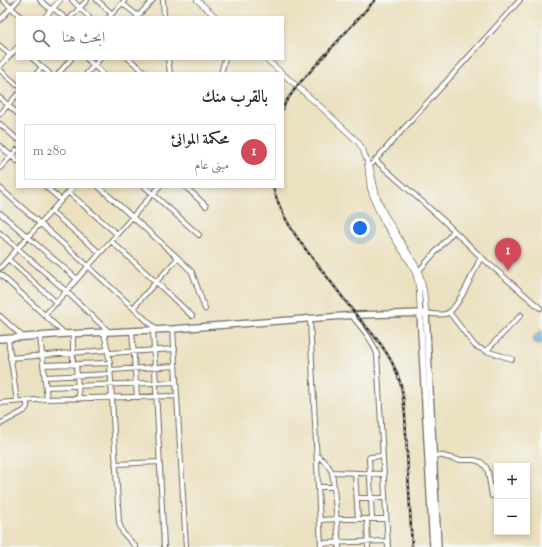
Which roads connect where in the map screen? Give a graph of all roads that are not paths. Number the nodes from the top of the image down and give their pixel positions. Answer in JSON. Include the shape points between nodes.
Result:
{"nodes":[{"id":1,"x":3,"y":0,"type":"edge"},
{"id":2,"x":18,"y":0,"type":"edge"},
{"id":3,"x":40,"y":0,"type":"edge"},
{"id":4,"x":60,"y":0,"type":"edge"},
{"id":5,"x":72,"y":0,"type":"edge"},
{"id":6,"x":87,"y":0,"type":"edge"},
{"id":7,"x":97,"y":0,"type":"edge"},
{"id":8,"x":153,"y":0,"type":"edge"},
{"id":9,"x":163,"y":0,"type":"edge"},
{"id":10,"x":197,"y":0,"type":"edge"},
{"id":11,"x":520,"y":0,"type":"edge"},
{"id":12,"x":123,"y":1,"type":"edge"},
{"id":13,"x":12,"y":8,"type":"junction"},
{"id":14,"x":80,"y":8,"type":"junction"},
{"id":15,"x":52,"y":9,"type":"junction"},
{"id":16,"x":20,"y":16,"type":"edge"},
{"id":17,"x":46,"y":16,"type":"edge"},
{"id":18,"x":62,"y":16,"type":"edge"},
{"id":19,"x":73,"y":16,"type":"edge"},
{"id":20,"x":89,"y":16,"type":"edge"},
{"id":21,"x":110,"y":16,"type":"edge"},
{"id":22,"x":138,"y":16,"type":"edge"},
{"id":23,"x":164,"y":16,"type":"edge"},
{"id":24,"x":215,"y":16,"type":"edge"},
{"id":25,"x":0,"y":20,"type":"edge"},
{"id":26,"x":0,"y":46,"type":"edge"},
{"id":27,"x":16,"y":49,"type":"edge"},
{"id":28,"x":10,"y":55,"type":"junction"},
{"id":29,"x":34,"y":60,"type":"edge"},
{"id":30,"x":70,"y":60,"type":"edge"},
{"id":31,"x":88,"y":60,"type":"edge"},
{"id":32,"x":99,"y":60,"type":"edge"},
{"id":33,"x":132,"y":60,"type":"edge"},
{"id":34,"x":168,"y":60,"type":"edge"},
{"id":35,"x":225,"y":60,"type":"edge"},
{"id":36,"x":267,"y":60,"type":"edge"},
{"id":37,"x":0,"y":66,"type":"edge"},
{"id":38,"x":94,"y":66,"type":"junction"},
{"id":39,"x":42,"y":67,"type":"junction"},
{"id":40,"x":0,"y":70,"type":"edge"},
{"id":41,"x":38,"y":72,"type":"edge"},
{"id":42,"x":48,"y":72,"type":"edge"},
{"id":43,"x":60,"y":72,"type":"edge"},
{"id":44,"x":88,"y":72,"type":"edge"},
{"id":45,"x":101,"y":72,"type":"edge"},
{"id":46,"x":145,"y":72,"type":"edge"},
{"id":47,"x":171,"y":72,"type":"edge"},
{"id":48,"x":221,"y":72,"type":"edge"},
{"id":49,"x":281,"y":72,"type":"edge"},
{"id":50,"x":284,"y":75,"type":"edge"},
{"id":51,"x":16,"y":84,"type":"edge"},
{"id":52,"x":16,"y":96,"type":"edge"},
{"id":53,"x":0,"y":98,"type":"edge"},
{"id":54,"x":8,"y":105,"type":"junction"},
{"id":55,"x":16,"y":112,"type":"edge"},
{"id":56,"x":0,"y":114,"type":"edge"},
{"id":57,"x":0,"y":124,"type":"edge"},
{"id":58,"x":16,"y":138,"type":"edge"},
{"id":59,"x":0,"y":146,"type":"edge"},
{"id":60,"x":16,"y":151,"type":"edge"},
{"id":61,"x":11,"y":156,"type":"junction"},
{"id":62,"x":375,"y":160,"type":"junction"},
{"id":63,"x":16,"y":161,"type":"edge"},
{"id":64,"x":369,"y":165,"type":"junction"},
{"id":65,"x":0,"y":168,"type":"edge"},
{"id":66,"x":0,"y":188,"type":"edge"},
{"id":67,"x":47,"y":188,"type":"edge"},
{"id":68,"x":71,"y":188,"type":"edge"},
{"id":69,"x":100,"y":188,"type":"edge"},
{"id":70,"x":146,"y":188,"type":"edge"},
{"id":71,"x":158,"y":188,"type":"edge"},
{"id":72,"x":187,"y":188,"type":"edge"},
{"id":73,"x":68,"y":192,"type":"junction"},
{"id":74,"x":153,"y":194,"type":"junction"},
{"id":75,"x":61,"y":200,"type":"junction"},
{"id":76,"x":206,"y":206,"type":"dead end"},
{"id":77,"x":52,"y":211,"type":"junction"},
{"id":78,"x":0,"y":213,"type":"edge"},
{"id":79,"x":132,"y":216,"type":"junction"},
{"id":80,"x":40,"y":224,"type":"junction"},
{"id":81,"x":454,"y":230,"type":"junction"},
{"id":82,"x":0,"y":233,"type":"edge"},
{"id":83,"x":117,"y":234,"type":"junction"},
{"id":84,"x":199,"y":235,"type":"dead end"},
{"id":85,"x":29,"y":237,"type":"junction"},
{"id":86,"x":111,"y":241,"type":"junction"},
{"id":87,"x":18,"y":248,"type":"junction"},
{"id":88,"x":100,"y":253,"type":"junction"},
{"id":89,"x":481,"y":257,"type":"junction"},
{"id":90,"x":178,"y":258,"type":"junction"},
{"id":91,"x":8,"y":259,"type":"junction"},
{"id":92,"x":88,"y":266,"type":"junction"},
{"id":93,"x":0,"y":268,"type":"edge"},
{"id":94,"x":417,"y":273,"type":"junction"},
{"id":95,"x":0,"y":274,"type":"edge"},
{"id":96,"x":76,"y":279,"type":"junction"},
{"id":97,"x":156,"y":282,"type":"junction"},
{"id":98,"x":66,"y":291,"type":"junction"},
{"id":99,"x":57,"y":303,"type":"junction"},
{"id":100,"x":134,"y":307,"type":"junction"},
{"id":101,"x":540,"y":308,"type":"dead end"},
{"id":102,"x":205,"y":309,"type":"dead end"},
{"id":103,"x":449,"y":312,"type":"junction"},
{"id":104,"x":423,"y":313,"type":"junction"},
{"id":105,"x":45,"y":315,"type":"junction"},
{"id":106,"x":521,"y":315,"type":"dead end"},
{"id":107,"x":0,"y":316,"type":"edge"},
{"id":108,"x":192,"y":316,"type":"dead end"},
{"id":109,"x":352,"y":316,"type":"junction"},
{"id":110,"x":310,"y":320,"type":"junction"},
{"id":111,"x":173,"y":329,"type":"junction"},
{"id":112,"x":155,"y":330,"type":"junction"},
{"id":113,"x":132,"y":331,"type":"junction"},
{"id":114,"x":107,"y":332,"type":"junction"},
{"id":115,"x":65,"y":334,"type":"junction"},
{"id":116,"x":73,"y":334,"type":"junction"},
{"id":117,"x":40,"y":336,"type":"junction"},
{"id":118,"x":23,"y":338,"type":"junction"},
{"id":119,"x":0,"y":339,"type":"edge"},
{"id":120,"x":8,"y":339,"type":"junction"},
{"id":121,"x":175,"y":349,"type":"junction"},
{"id":122,"x":153,"y":350,"type":"junction"},
{"id":123,"x":108,"y":351,"type":"junction"},
{"id":124,"x":134,"y":351,"type":"junction"},
{"id":125,"x":486,"y":351,"type":"junction"},
{"id":126,"x":74,"y":352,"type":"junction"},
{"id":127,"x":42,"y":355,"type":"junction"},
{"id":128,"x":10,"y":358,"type":"junction"},
{"id":129,"x":512,"y":359,"type":"dead end"},
{"id":130,"x":110,"y":363,"type":"junction"},
{"id":131,"x":75,"y":364,"type":"junction"},
{"id":132,"x":43,"y":365,"type":"junction"},
{"id":133,"x":175,"y":366,"type":"junction"},
{"id":134,"x":154,"y":368,"type":"junction"},
{"id":135,"x":136,"y":369,"type":"junction"},
{"id":136,"x":110,"y":372,"type":"junction"},
{"id":137,"x":77,"y":375,"type":"junction"},
{"id":138,"x":45,"y":377,"type":"junction"},
{"id":139,"x":176,"y":382,"type":"junction"},
{"id":140,"x":155,"y":383,"type":"junction"},
{"id":141,"x":137,"y":384,"type":"junction"},
{"id":142,"x":111,"y":386,"type":"junction"},
{"id":143,"x":46,"y":387,"type":"junction"},
{"id":144,"x":78,"y":387,"type":"junction"},
{"id":145,"x":177,"y":396,"type":"junction"},
{"id":146,"x":137,"y":397,"type":"junction"},
{"id":147,"x":156,"y":397,"type":"junction"},
{"id":148,"x":112,"y":398,"type":"junction"},
{"id":149,"x":47,"y":399,"type":"junction"},
{"id":150,"x":79,"y":399,"type":"junction"},
{"id":151,"x":17,"y":401,"type":"junction"},
{"id":152,"x":27,"y":401,"type":"junction"},
{"id":153,"x":0,"y":403,"type":"edge"},
{"id":154,"x":0,"y":424,"type":"edge"},
{"id":155,"x":317,"y":455,"type":"junction"},
{"id":156,"x":431,"y":455,"type":"junction"},
{"id":157,"x":383,"y":456,"type":"junction"},
{"id":158,"x":160,"y":462,"type":"junction"},
{"id":159,"x":115,"y":464,"type":"junction"},
{"id":160,"x":332,"y":472,"type":"junction"},
{"id":161,"x":356,"y":473,"type":"junction"},
{"id":162,"x":369,"y":473,"type":"junction"},
{"id":163,"x":384,"y":474,"type":"junction"},
{"id":164,"x":319,"y":486,"type":"junction"},
{"id":165,"x":334,"y":487,"type":"junction"},
{"id":166,"x":492,"y":496,"type":"dead end"},
{"id":167,"x":357,"y":498,"type":"junction"},
{"id":168,"x":371,"y":498,"type":"junction"},
{"id":169,"x":385,"y":498,"type":"junction"},
{"id":170,"x":337,"y":519,"type":"junction"},
{"id":171,"x":358,"y":519,"type":"junction"},
{"id":172,"x":369,"y":519,"type":"junction"},
{"id":173,"x":386,"y":519,"type":"junction"},
{"id":174,"x":320,"y":520,"type":"junction"},
{"id":175,"x":388,"y":541,"type":"junction"},
{"id":176,"x":368,"y":542,"type":"junction"},
{"id":177,"x":321,"y":545,"type":"edge"},
{"id":178,"x":339,"y":545,"type":"edge"},
{"id":179,"x":136,"y":547,"type":"edge"},
{"id":180,"x":164,"y":547,"type":"edge"},
{"id":181,"x":186,"y":547,"type":"edge"},
{"id":182,"x":368,"y":547,"type":"edge"},
{"id":183,"x":388,"y":547,"type":"edge"},
{"id":184,"x":433,"y":547,"type":"edge"},
{"id":185,"x":438,"y":547,"type":"edge"}],
"edges":[{"from":1,"to":13,"type":"street"},
{"from":2,"to":13,"type":"street"},
{"from":3,"to":15,"type":"street"},
{"from":4,"to":15,"type":"street"},
{"from":5,"to":14,"type":"street"},
{"from":6,"to":14,"type":"street"},
{"from":7,"to":21,"type":"street"},
{"from":8,"to":22,"type":"street"},
{"from":9,"to":23,"type":"street"},
{"from":10,"to":24,"type":"street"},
{"from":11,"to":62,"type":"street"},
{"from":12,"to":21,"type":"street"},
{"from":12,"to":22,"type":"street"},
{"from":13,"to":16,"type":"street"},
{"from":13,"to":25,"type":"street"},
{"from":14,"to":19,"type":"street"},
{"from":14,"to":20,"type":"street"},
{"from":15,"to":17,"type":"street"},
{"from":15,"to":18,"type":"street"},
{"from":26,"to":28,"type":"street"},
{"from":27,"to":28,"type":"street"},
{"from":28,"to":37,"type":"street"},
{"from":29,"to":39,"type":"street"},
{"from":30,"to":43,"type":"street"},
{"from":31,"to":38,"type":"street"},
{"from":32,"to":38,"type":"street"},
{"from":33,"to":46,"type":"street"},
{"from":34,"to":47,"type":"street"},
{"from":35,"to":48,"type":"street"},
{"from":36,"to":49,"type":"street"},
{"from":38,"to":44,"type":"street"},
{"from":38,"to":45,"type":"street"},
{"from":39,"to":41,"type":"street"},
{"from":39,"to":42,"type":"street"},
{"from":40,"to":51,"type":"street"},
{"from":50,"to":64,"type":"street","via":[[358,142]]},
{"from":52,"to":54,"type":"street"},
{"from":53,"to":54,"type":"street"},
{"from":54,"to":55,"type":"street"},
{"from":54,"to":56,"type":"street"},
{"from":57,"to":58,"type":"street"},
{"from":59,"to":61,"type":"street"},
{"from":60,"to":61,"type":"street"},
{"from":61,"to":63,"type":"street"},
{"from":61,"to":65,"type":"street"},
{"from":62,"to":64,"type":"street"},
{"from":62,"to":81,"type":"street"},
{"from":64,"to":94,"type":"street","via":[[368,181],[377,208]]},
{"from":66,"to":80,"type":"street"},
{"from":67,"to":75,"type":"street"},
{"from":68,"to":73,"type":"street"},
{"from":69,"to":79,"type":"street"},
{"from":70,"to":74,"type":"street"},
{"from":71,"to":74,"type":"street"},
{"from":72,"to":76,"type":"street"},
{"from":73,"to":75,"type":"street"},
{"from":73,"to":83,"type":"street"},
{"from":74,"to":79,"type":"street"},
{"from":74,"to":84,"type":"street"},
{"from":75,"to":77,"type":"street"},
{"from":77,"to":80,"type":"street"},
{"from":77,"to":88,"type":"street"},
{"from":78,"to":85,"type":"street"},
{"from":79,"to":83,"type":"street"},
{"from":79,"to":90,"type":"street"},
{"from":80,"to":85,"type":"street"},
{"from":80,"to":92,"type":"street"},
{"from":81,"to":89,"type":"street"},
{"from":81,"to":94,"type":"street"},
{"from":82,"to":87,"type":"street"},
{"from":83,"to":86,"type":"street"},
{"from":85,"to":87,"type":"street"},
{"from":85,"to":96,"type":"street"},
{"from":86,"to":88,"type":"street"},
{"from":86,"to":97,"type":"street"},
{"from":87,"to":91,"type":"street"},
{"from":87,"to":98,"type":"street"},
{"from":88,"to":92,"type":"street"},
{"from":89,"to":101,"type":"street"},
{"from":89,"to":103,"type":"street","via":[[465,290]]},
{"from":90,"to":97,"type":"street"},
{"from":90,"to":102,"type":"street","via":[[192,272]]},
{"from":91,"to":93,"type":"street"},
{"from":91,"to":99,"type":"street"},
{"from":92,"to":96,"type":"street"},
{"from":92,"to":100,"type":"street"},
{"from":94,"to":104,"type":"street"},
{"from":95,"to":105,"type":"street"},
{"from":96,"to":98,"type":"street"},
{"from":97,"to":100,"type":"street"},
{"from":97,"to":108,"type":"street"},
{"from":98,"to":99,"type":"street"},
{"from":98,"to":114,"type":"street"},
{"from":99,"to":105,"type":"street"},
{"from":100,"to":112,"type":"street"},
{"from":103,"to":104,"type":"street","via":[[442,315]]},
{"from":103,"to":125,"type":"street","via":[[471,343]]},
{"from":104,"to":109,"type":"main road"},
{"from":104,"to":156,"type":"main road"},
{"from":105,"to":115,"type":"street"},
{"from":106,"to":125,"type":"street"},
{"from":107,"to":118,"type":"street"},
{"from":109,"to":110,"type":"main road"},
{"from":109,"to":157,"type":"street","via":[[368,336],[377,354]]},
{"from":110,"to":111,"type":"main road"},
{"from":110,"to":155,"type":"street"},
{"from":111,"to":112,"type":"main road"},
{"from":111,"to":121,"type":"street"},
{"from":112,"to":113,"type":"main road"},
{"from":112,"to":122,"type":"street"},
{"from":113,"to":114,"type":"main road"},
{"from":113,"to":124,"type":"street"},
{"from":114,"to":116,"type":"main road"},
{"from":114,"to":123,"type":"street"},
{"from":115,"to":116,"type":"main road"},
{"from":115,"to":117,"type":"main road"},
{"from":116,"to":126,"type":"street"},
{"from":117,"to":118,"type":"main road"},
{"from":117,"to":127,"type":"street"},
{"from":118,"to":120,"type":"main road"},
{"from":119,"to":120,"type":"main road"},
{"from":120,"to":128,"type":"street"},
{"from":121,"to":122,"type":"street"},
{"from":121,"to":133,"type":"street"},
{"from":122,"to":124,"type":"street"},
{"from":122,"to":134,"type":"street"},
{"from":123,"to":124,"type":"street"},
{"from":123,"to":126,"type":"street"},
{"from":123,"to":130,"type":"street"},
{"from":124,"to":135,"type":"street"},
{"from":125,"to":129,"type":"street"},
{"from":126,"to":127,"type":"street"},
{"from":126,"to":131,"type":"street"},
{"from":127,"to":128,"type":"street"},
{"from":127,"to":132,"type":"street"},
{"from":128,"to":151,"type":"street"},
{"from":130,"to":131,"type":"street"},
{"from":130,"to":136,"type":"street"},
{"from":131,"to":132,"type":"street"},
{"from":131,"to":137,"type":"street"},
{"from":132,"to":138,"type":"street"},
{"from":133,"to":134,"type":"street"},
{"from":133,"to":139,"type":"street"},
{"from":134,"to":135,"type":"street"},
{"from":134,"to":140,"type":"street"},
{"from":135,"to":136,"type":"street"},
{"from":135,"to":141,"type":"street"},
{"from":136,"to":137,"type":"street"},
{"from":136,"to":142,"type":"street"},
{"from":137,"to":138,"type":"street"},
{"from":137,"to":144,"type":"street"},
{"from":138,"to":143,"type":"street"},
{"from":139,"to":140,"type":"street"},
{"from":139,"to":145,"type":"street"},
{"from":140,"to":141,"type":"street"},
{"from":140,"to":147,"type":"street"},
{"from":141,"to":142,"type":"street"},
{"from":141,"to":146,"type":"street"},
{"from":142,"to":144,"type":"street"},
{"from":142,"to":148,"type":"street"},
{"from":143,"to":144,"type":"street"},
{"from":143,"to":149,"type":"street"},
{"from":144,"to":150,"type":"street"},
{"from":145,"to":147,"type":"street"},
{"from":145,"to":181,"type":"street"},
{"from":146,"to":147,"type":"street"},
{"from":146,"to":148,"type":"street"},
{"from":147,"to":158,"type":"street"},
{"from":148,"to":150,"type":"street"},
{"from":148,"to":159,"type":"street"},
{"from":149,"to":150,"type":"street"},
{"from":149,"to":152,"type":"street"},
{"from":151,"to":152,"type":"street"},
{"from":151,"to":153,"type":"street"},
{"from":152,"to":154,"type":"street","via":[[24,411]]},
{"from":155,"to":160,"type":"street"},
{"from":155,"to":164,"type":"street"},
{"from":156,"to":166,"type":"street","via":[[481,462],[488,472]]},
{"from":156,"to":184,"type":"main road"},
{"from":156,"to":185,"type":"main road"},
{"from":157,"to":162,"type":"street","via":[[369,458]]},
{"from":157,"to":163,"type":"street"},
{"from":158,"to":159,"type":"street"},
{"from":158,"to":180,"type":"street"},
{"from":159,"to":179,"type":"street","via":[[119,525]]},
{"from":160,"to":161,"type":"street"},
{"from":160,"to":165,"type":"street"},
{"from":161,"to":162,"type":"street"},
{"from":161,"to":167,"type":"street"},
{"from":162,"to":163,"type":"street"},
{"from":162,"to":168,"type":"street"},
{"from":163,"to":169,"type":"street"},
{"from":164,"to":165,"type":"street"},
{"from":164,"to":174,"type":"street"},
{"from":165,"to":170,"type":"street"},
{"from":167,"to":168,"type":"street"},
{"from":167,"to":171,"type":"street"},
{"from":168,"to":169,"type":"street"},
{"from":168,"to":172,"type":"street"},
{"from":169,"to":173,"type":"street"},
{"from":170,"to":171,"type":"street"},
{"from":170,"to":174,"type":"street"},
{"from":170,"to":178,"type":"street"},
{"from":171,"to":172,"type":"street"},
{"from":172,"to":173,"type":"street"},
{"from":172,"to":176,"type":"street"},
{"from":173,"to":175,"type":"street"},
{"from":174,"to":177,"type":"street"},
{"from":175,"to":176,"type":"street"},
{"from":175,"to":183,"type":"street"},
{"from":176,"to":178,"type":"street"},
{"from":176,"to":182,"type":"street"},
{"from":177,"to":178,"type":"street"}]}
